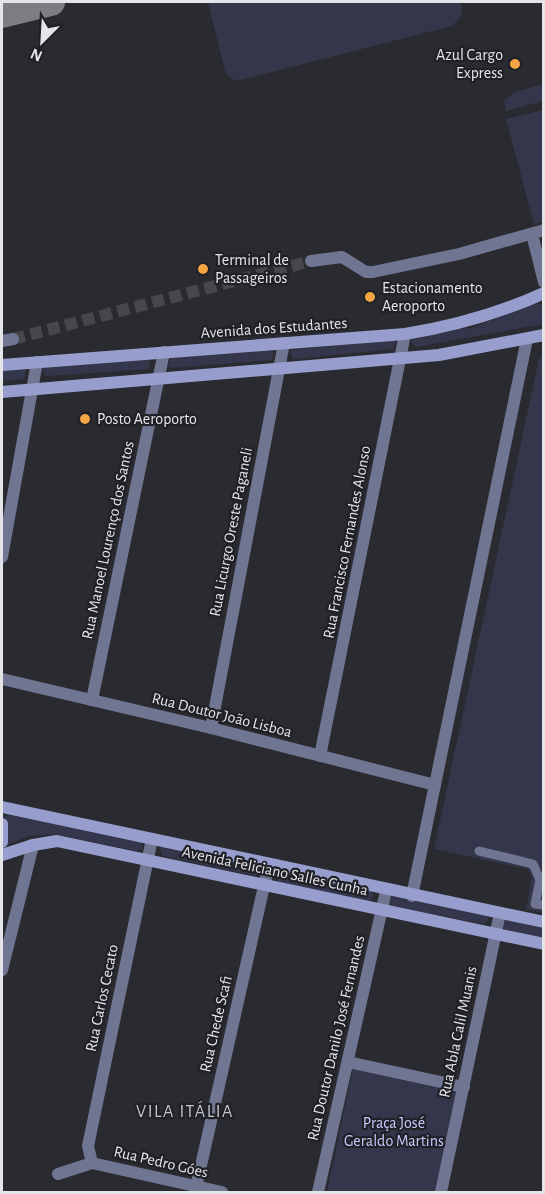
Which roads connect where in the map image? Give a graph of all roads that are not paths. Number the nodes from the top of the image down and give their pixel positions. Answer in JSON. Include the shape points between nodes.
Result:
{"nodes":[{"id":1,"x":538,"y":232,"type":"edge"},
{"id":2,"x":311,"y":261,"type":"tunnel mouth"},
{"id":3,"x":543,"y":282,"type":"edge"},
{"id":4,"x":543,"y":293,"type":"edge"},
{"id":5,"x":405,"y":334,"type":"junction"},
{"id":6,"x":543,"y":335,"type":"edge"},
{"id":7,"x":527,"y":339,"type":"junction"},
{"id":8,"x":284,"y":343,"type":"junction"},
{"id":9,"x":164,"y":352,"type":"junction"},
{"id":10,"x":400,"y":358,"type":"junction"},
{"id":11,"x":37,"y":362,"type":"junction"},
{"id":12,"x":2,"y":365,"type":"edge"},
{"id":13,"x":279,"y":368,"type":"junction"},
{"id":14,"x":158,"y":380,"type":"junction"},
{"id":15,"x":33,"y":389,"type":"junction"},
{"id":16,"x":2,"y":392,"type":"edge"},
{"id":17,"x":2,"y":557,"type":"edge"},
{"id":18,"x":2,"y":679,"type":"edge"},
{"id":19,"x":92,"y":700,"type":"junction"},
{"id":20,"x":211,"y":728,"type":"junction"},
{"id":21,"x":320,"y":756,"type":"junction"},
{"id":22,"x":435,"y":785,"type":"junction"},
{"id":23,"x":2,"y":807,"type":"edge"},
{"id":24,"x":2,"y":824,"type":"edge"},
{"id":25,"x":152,"y":839,"type":"junction"},
{"id":26,"x":2,"y":842,"type":"edge"},
{"id":27,"x":33,"y":845,"type":"junction"},
{"id":28,"x":479,"y":851,"type":"dead end"},
{"id":29,"x":2,"y":855,"type":"edge"},
{"id":30,"x":147,"y":861,"type":"junction"},
{"id":31,"x":269,"y":864,"type":"junction"},
{"id":32,"x":264,"y":886,"type":"junction"},
{"id":33,"x":386,"y":891,"type":"junction"},
{"id":34,"x":412,"y":896,"type":"junction"},
{"id":35,"x":543,"y":906,"type":"edge"},
{"id":36,"x":382,"y":910,"type":"junction"},
{"id":37,"x":500,"y":913,"type":"junction"},
{"id":38,"x":543,"y":922,"type":"edge"},
{"id":39,"x":496,"y":934,"type":"junction"},
{"id":40,"x":543,"y":944,"type":"edge"},
{"id":41,"x":2,"y":970,"type":"edge"},
{"id":42,"x":348,"y":1062,"type":"junction"},
{"id":43,"x":464,"y":1087,"type":"junction"},
{"id":44,"x":92,"y":1163,"type":"junction"},
{"id":45,"x":58,"y":1174,"type":"dead end"},
{"id":46,"x":196,"y":1190,"type":"edge"},
{"id":47,"x":222,"y":1192,"type":"edge"},
{"id":48,"x":318,"y":1192,"type":"edge"},
{"id":49,"x":441,"y":1192,"type":"edge"}],
"edges":[{"from":1,"to":2,"type":"street","via":[[373,272],[366,272],[342,256]]},
{"from":1,"to":3,"type":"street"},
{"from":4,"to":5,"type":"main road","name":"Avenida dos Estudantes","via":[[499,313]]},
{"from":5,"to":8,"type":"main road","name":"Avenida dos Estudantes"},
{"from":5,"to":10,"type":"street","name":"Rua Francisco Fernandes Alonso"},
{"from":6,"to":7,"type":"main road"},
{"from":7,"to":10,"type":"main road"},
{"from":7,"to":22,"type":"street"},
{"from":8,"to":9,"type":"main road","name":"Avenida dos Estudantes"},
{"from":8,"to":13,"type":"street","name":"Rua Licurgo Oreste Paganeli"},
{"from":9,"to":11,"type":"main road","name":"Avenida dos Estudantes"},
{"from":9,"to":14,"type":"street","name":"Rua Manoel Lourenço dos Santos"},
{"from":10,"to":13,"type":"main road"},
{"from":10,"to":21,"type":"street","name":"Rua Francisco Fernandes Alonso"},
{"from":11,"to":12,"type":"main road","name":"Avenida dos Estudantes"},
{"from":11,"to":15,"type":"street"},
{"from":13,"to":14,"type":"main road"},
{"from":13,"to":20,"type":"street","name":"Rua Licurgo Oreste Paganeli"},
{"from":14,"to":15,"type":"main road"},
{"from":14,"to":19,"type":"street","name":"Rua Manoel Lourenço dos Santos"},
{"from":15,"to":16,"type":"main road"},
{"from":15,"to":17,"type":"street"},
{"from":18,"to":19,"type":"street","name":"Rua Doutor João Lisboa"},
{"from":19,"to":20,"type":"street","name":"Rua Doutor João Lisboa"},
{"from":20,"to":21,"type":"street","name":"Rua Doutor João Lisboa"},
{"from":21,"to":22,"type":"street","name":"Rua Doutor João Lisboa"},
{"from":22,"to":34,"type":"street"},
{"from":23,"to":25,"type":"main road","name":"Avenida Feliciano Salles Cunha"},
{"from":24,"to":26,"type":"main road"},
{"from":25,"to":30,"type":"street","name":"Rua Carlos Cecato"},
{"from":25,"to":31,"type":"main road","name":"Avenida Feliciano Salles Cunha"},
{"from":27,"to":29,"type":"main road","name":"Avenida Feliciano Salles Cunha"},
{"from":27,"to":30,"type":"main road","name":"Avenida Feliciano Salles Cunha","via":[[57,841]]},
{"from":27,"to":41,"type":"street"},
{"from":28,"to":35,"type":"street","via":[[533,864],[540,880],[535,904]]},
{"from":30,"to":32,"type":"main road","name":"Avenida Feliciano Salles Cunha"},
{"from":30,"to":44,"type":"street","name":"Rua Carlos Cecato","via":[[88,1146]]},
{"from":31,"to":32,"type":"street","name":"Rua Chede Scafi"},
{"from":31,"to":33,"type":"main road","name":"Avenida Feliciano Salles Cunha"},
{"from":32,"to":36,"type":"main road","name":"Avenida Feliciano Salles Cunha"},
{"from":32,"to":46,"type":"street","name":"Rua Chede Scafi"},
{"from":33,"to":34,"type":"main road","name":"Avenida Feliciano Salles Cunha"},
{"from":33,"to":36,"type":"street","name":"Rua Doutor Danilo José Fernandes"},
{"from":34,"to":37,"type":"main road","name":"Avenida Feliciano Salles Cunha"},
{"from":36,"to":39,"type":"main road","name":"Avenida Feliciano Salles Cunha"},
{"from":36,"to":42,"type":"street","name":"Rua Doutor Danilo José Fernandes"},
{"from":37,"to":38,"type":"main road","name":"Avenida Feliciano Salles Cunha"},
{"from":37,"to":39,"type":"street","name":"Rua Abla Calil Muanis"},
{"from":39,"to":40,"type":"main road","name":"Avenida Feliciano Salles Cunha"},
{"from":39,"to":43,"type":"street","name":"Rua Abla Calil Muanis"},
{"from":42,"to":43,"type":"street"},
{"from":42,"to":48,"type":"street","name":"Rua Doutor Danilo José Fernandes"},
{"from":43,"to":49,"type":"street","name":"Rua Abla Calil Muanis"},
{"from":44,"to":45,"type":"street","name":"Rua Pedro Góes"},
{"from":44,"to":46,"type":"street","name":"Rua Pedro Góes"},
{"from":46,"to":47,"type":"street","name":"Rua Pedro Góes"}]}
